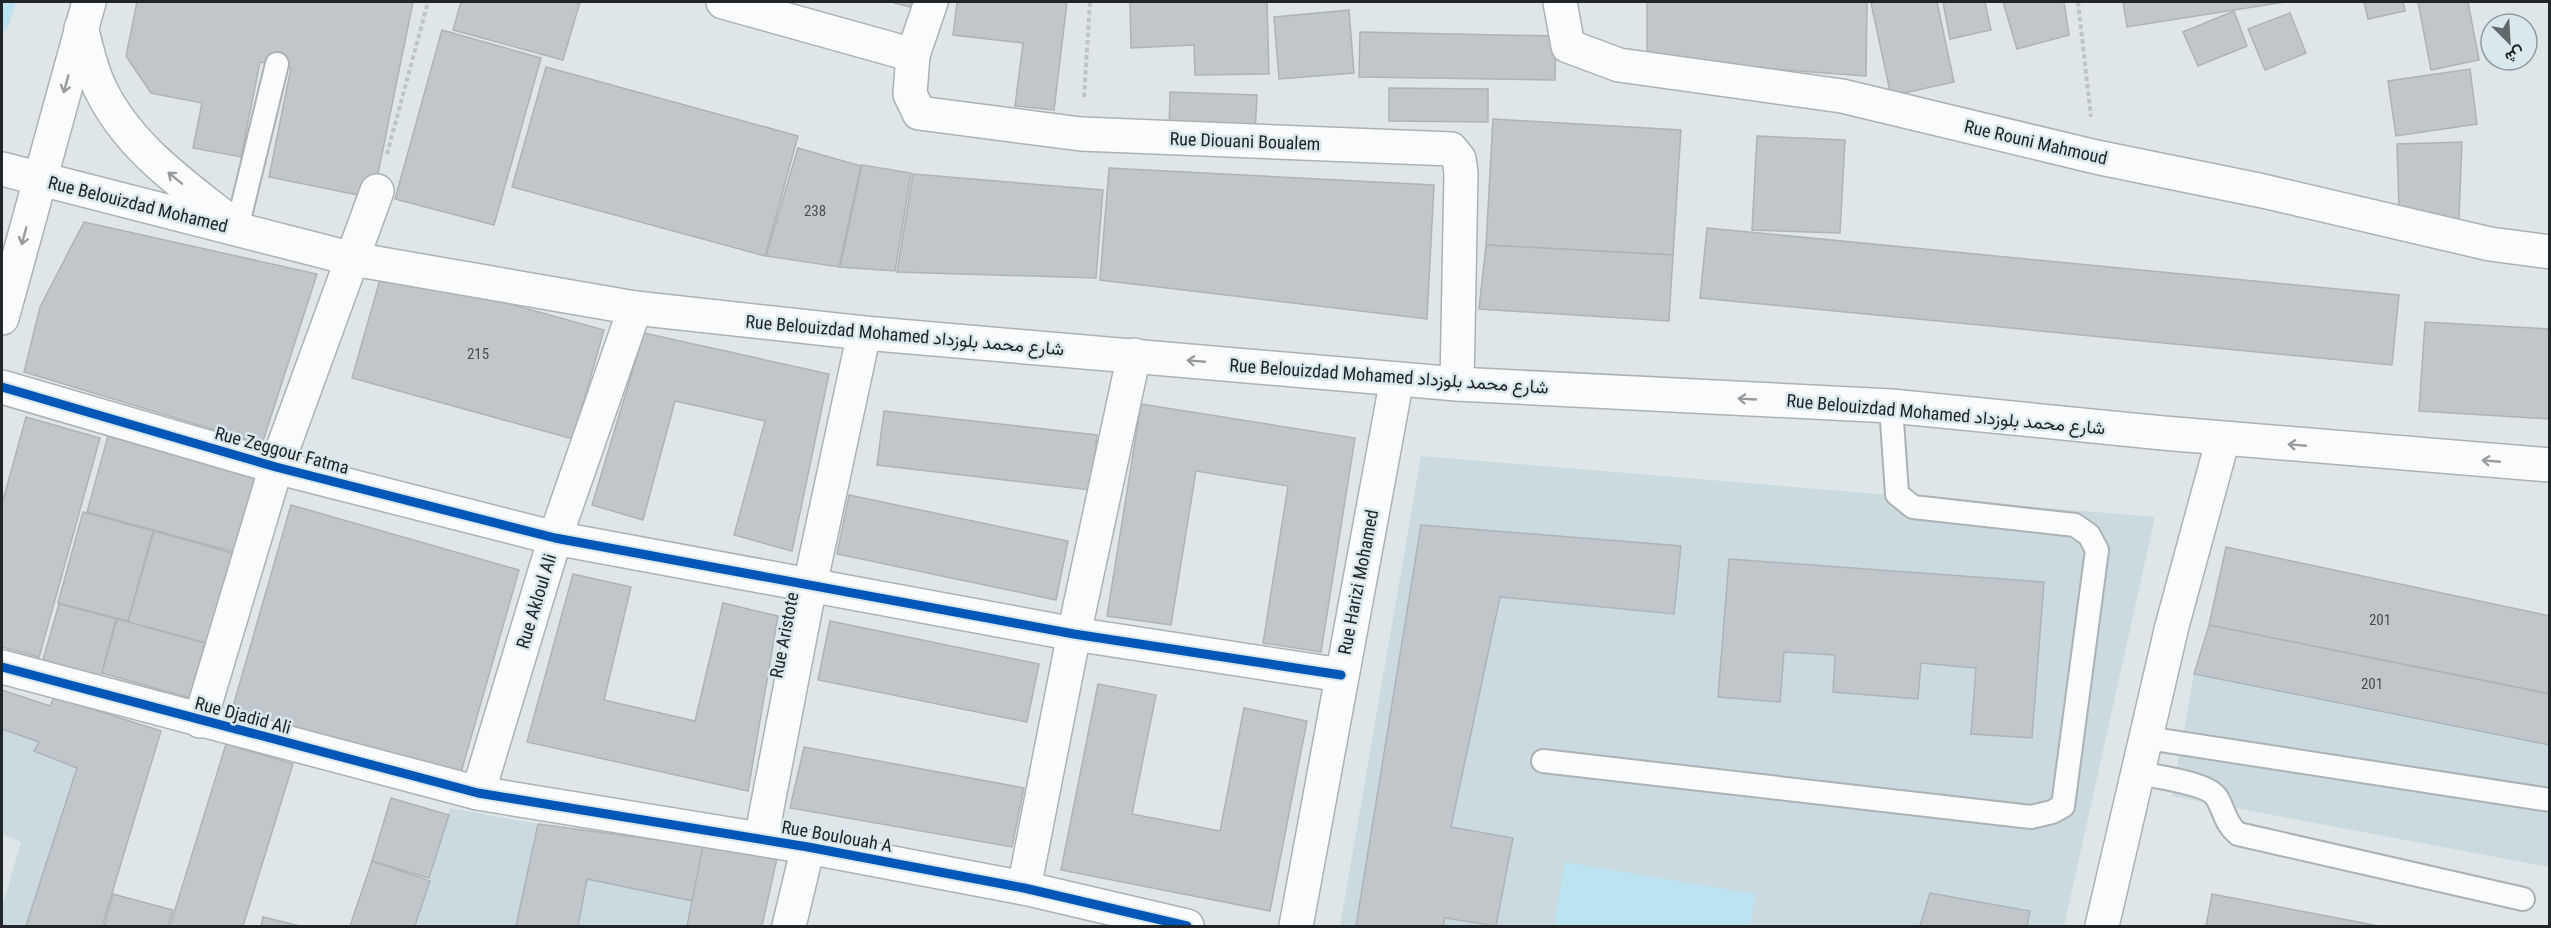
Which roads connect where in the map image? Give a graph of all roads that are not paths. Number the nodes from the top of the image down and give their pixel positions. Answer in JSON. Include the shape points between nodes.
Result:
{"nodes":[{"id":1,"x":723,"y":2,"type":"edge"},
{"id":2,"x":931,"y":2,"type":"edge"},
{"id":3,"x":1560,"y":2,"type":"edge"},
{"id":4,"x":85,"y":15,"type":"edge"},
{"id":5,"x":913,"y":56,"type":"junction"},
{"id":6,"x":277,"y":64,"type":"dead end"},
{"id":7,"x":2,"y":169,"type":"edge"},
{"id":8,"x":39,"y":179,"type":"junction"},
{"id":9,"x":377,"y":191,"type":"road end"},
{"id":10,"x":237,"y":228,"type":"junction"},
{"id":11,"x":2550,"y":252,"type":"edge"},
{"id":12,"x":353,"y":259,"type":"junction"},
{"id":13,"x":635,"y":308,"type":"junction"},
{"id":14,"x":2,"y":318,"type":"edge"},
{"id":15,"x":864,"y":333,"type":"junction"},
{"id":16,"x":1134,"y":355,"type":"junction"},
{"id":17,"x":1396,"y":379,"type":"junction"},
{"id":18,"x":1457,"y":384,"type":"junction"},
{"id":19,"x":2,"y":387,"type":"edge"},
{"id":20,"x":1891,"y":406,"type":"junction"},
{"id":21,"x":2223,"y":439,"type":"junction"},
{"id":22,"x":2550,"y":465,"type":"edge"},
{"id":23,"x":276,"y":467,"type":"junction"},
{"id":24,"x":555,"y":538,"type":"junction"},
{"id":25,"x":810,"y":585,"type":"junction"},
{"id":26,"x":1074,"y":634,"type":"junction"},
{"id":27,"x":2,"y":667,"type":"edge"},
{"id":28,"x":1341,"y":675,"type":"junction"},
{"id":29,"x":200,"y":721,"type":"junction"},
{"id":30,"x":2147,"y":738,"type":"junction"},
{"id":31,"x":1543,"y":761,"type":"dead end"},
{"id":32,"x":2139,"y":773,"type":"junction"},
{"id":33,"x":478,"y":793,"type":"junction"},
{"id":34,"x":2550,"y":800,"type":"edge"},
{"id":35,"x":761,"y":839,"type":"junction"},
{"id":36,"x":808,"y":847,"type":"junction"},
{"id":37,"x":1024,"y":888,"type":"junction"},
{"id":38,"x":2523,"y":899,"type":"dead end"},
{"id":39,"x":789,"y":927,"type":"edge"},
{"id":40,"x":1187,"y":927,"type":"edge"},
{"id":41,"x":1296,"y":927,"type":"edge"},
{"id":42,"x":2102,"y":927,"type":"edge"}],
"edges":[{"from":1,"to":5,"type":"street"},
{"from":2,"to":5,"type":"street","name":"Rue Diouani Boualem"},
{"from":3,"to":11,"type":"street","name":"Rue Rouni Mahmoud","via":[[1568,46],[1619,65],[1842,96],[2490,244]]},
{"from":4,"to":8,"type":"street","one_way":true},
{"from":10,"to":4,"type":"street","one_way":true,"via":[[159,164],[118,121],[99,88]]},
{"from":5,"to":18,"type":"street","name":"Rue Diouani Boualem","via":[[910,94],[919,113],[1081,134],[1451,149],[1459,159],[1461,173]]},
{"from":6,"to":10,"type":"lane"},
{"from":7,"to":8,"type":"street","name":"Rue Belouizdad Mohamed"},
{"from":8,"to":10,"type":"street","name":"Rue Belouizdad Mohamed"},
{"from":8,"to":14,"type":"street","one_way":true},
{"from":9,"to":12,"type":"street"},
{"from":10,"to":12,"type":"street","name":"Rue Belouizdad Mohamed شارع محمد بلوزداد"},
{"from":12,"to":13,"type":"street","name":"Rue Belouizdad Mohamed شارع محمد بلوزداد"},
{"from":12,"to":23,"type":"street"},
{"from":13,"to":15,"type":"street","name":"Rue Belouizdad Mohamed شارع محمد بلوزداد"},
{"from":13,"to":24,"type":"street","name":"Rue Akloul Ali"},
{"from":15,"to":16,"type":"street","name":"Rue Belouizdad Mohamed شارع محمد بلوزداد"},
{"from":15,"to":25,"type":"street","name":"Rue Aristote"},
{"from":17,"to":16,"type":"street","name":"Rue Belouizdad Mohamed شارع محمد بلوزداد","one_way":true},
{"from":16,"to":26,"type":"street"},
{"from":17,"to":18,"type":"street","name":"Rue Belouizdad Mohamed شارع محمد بلوزداد"},
{"from":17,"to":28,"type":"street","name":"Rue Harizi Mohamed"},
{"from":20,"to":18,"type":"street","name":"Rue Belouizdad Mohamed شارع محمد بلوزداد","one_way":true},
{"from":19,"to":23,"type":"street","name":"Rue Zeggour Fatma"},
{"from":20,"to":21,"type":"street","name":"Rue Belouizdad Mohamed شارع محمد بلوزداد"},
{"from":20,"to":31,"type":"lane","via":[[1897,494],[1913,507],[2075,525],[2089,535],[2097,550],[2063,806],[2031,817]]},
{"from":22,"to":21,"type":"street","name":"Rue Belouizdad Mohamed شارع محمد بلوزداد","one_way":true},
{"from":21,"to":30,"type":"street","via":[[2172,626]]},
{"from":23,"to":24,"type":"street","name":"Rue Zeggour Fatma"},
{"from":23,"to":29,"type":"street"},
{"from":24,"to":25,"type":"street","name":"Rue Zeggour Fatma"},
{"from":24,"to":33,"type":"street","name":"Rue Akloul Ali"},
{"from":25,"to":26,"type":"street","name":"Rue Zeggour Fatma"},
{"from":25,"to":35,"type":"street","name":"Rue Aristote"},
{"from":26,"to":28,"type":"street","name":"Rue Zeggour Fatma"},
{"from":26,"to":37,"type":"street"},
{"from":27,"to":29,"type":"street","name":"Rue Djadid Ali"},
{"from":28,"to":41,"type":"street","name":"Rue Harizi Mohamed"},
{"from":29,"to":33,"type":"street","name":"Rue Djadid Ali"},
{"from":30,"to":32,"type":"street"},
{"from":30,"to":34,"type":"lane"},
{"from":32,"to":38,"type":"lane","via":[[2208,789],[2217,798],[2229,826],[2238,834]]},
{"from":32,"to":42,"type":"street"},
{"from":33,"to":35,"type":"street","name":"Rue Boulouah A"},
{"from":35,"to":36,"type":"street","name":"Rue Boulouah A"},
{"from":36,"to":37,"type":"street","name":"Rue Boulouah A"},
{"from":36,"to":39,"type":"street"},
{"from":37,"to":40,"type":"street","name":"Rue Boulouah A"}]}
